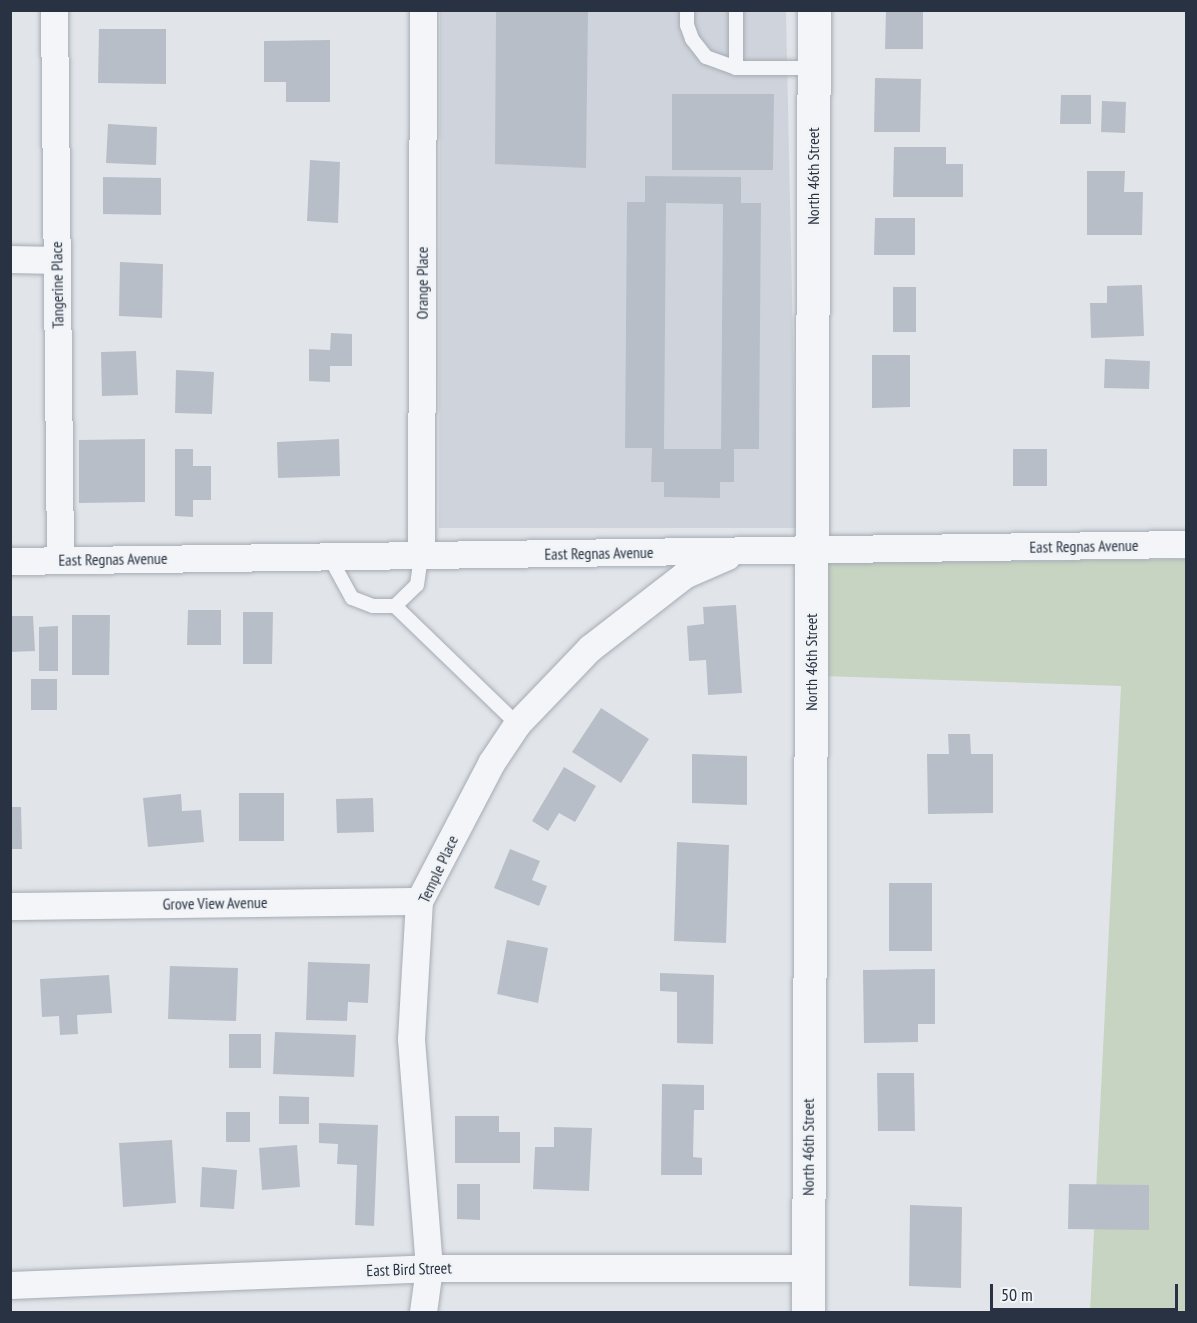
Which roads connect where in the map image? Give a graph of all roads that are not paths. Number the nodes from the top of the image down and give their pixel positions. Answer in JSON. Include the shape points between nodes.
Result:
{"nodes":[{"id":1,"x":54,"y":10,"type":"edge"},
{"id":2,"x":423,"y":10,"type":"edge"},
{"id":3,"x":687,"y":10,"type":"edge"},
{"id":4,"x":736,"y":10,"type":"edge"},
{"id":5,"x":814,"y":10,"type":"edge"},
{"id":6,"x":736,"y":68,"type":"junction"},
{"id":7,"x":814,"y":68,"type":"junction"},
{"id":8,"x":10,"y":260,"type":"edge"},
{"id":9,"x":57,"y":260,"type":"junction"},
{"id":10,"x":1186,"y":544,"type":"edge"},
{"id":11,"x":811,"y":548,"type":"junction"},
{"id":12,"x":738,"y":551,"type":"junction"},
{"id":13,"x":421,"y":555,"type":"junction"},
{"id":14,"x":329,"y":556,"type":"junction"},
{"id":15,"x":60,"y":560,"type":"junction"},
{"id":16,"x":10,"y":561,"type":"edge"},
{"id":17,"x":395,"y":606,"type":"junction"},
{"id":18,"x":517,"y":724,"type":"junction"},
{"id":19,"x":419,"y":901,"type":"junction"},
{"id":20,"x":10,"y":906,"type":"edge"},
{"id":21,"x":429,"y":1268,"type":"junction"},
{"id":22,"x":808,"y":1268,"type":"junction"},
{"id":23,"x":10,"y":1285,"type":"edge"},
{"id":24,"x":423,"y":1312,"type":"edge"},
{"id":25,"x":808,"y":1312,"type":"edge"}],
"edges":[{"from":1,"to":9,"type":"street","name":"Tangerine Place"},
{"from":2,"to":13,"type":"street","name":"Orange Place"},
{"from":3,"to":6,"type":"lane","via":[[692,39],[706,57]]},
{"from":4,"to":6,"type":"lane"},
{"from":5,"to":7,"type":"street","name":"North 46th Street"},
{"from":6,"to":7,"type":"lane"},
{"from":7,"to":11,"type":"street","name":"North 46th Street"},
{"from":8,"to":9,"type":"street"},
{"from":9,"to":15,"type":"street","name":"Tangerine Place"},
{"from":10,"to":11,"type":"street","name":"East Regnas Avenue"},
{"from":11,"to":12,"type":"street","name":"East Regnas Avenue"},
{"from":11,"to":22,"type":"street","name":"North 46th Street"},
{"from":12,"to":13,"type":"street","name":"East Regnas Avenue"},
{"from":12,"to":18,"type":"street","name":"Temple Place","via":[[684,575],[590,648]]},
{"from":13,"to":14,"type":"street","name":"East Regnas Avenue"},
{"from":13,"to":17,"type":"lane","via":[[417,585]]},
{"from":14,"to":15,"type":"street","name":"East Regnas Avenue"},
{"from":14,"to":17,"type":"lane","via":[[352,598],[373,606]]},
{"from":15,"to":16,"type":"street","name":"East Regnas Avenue"},
{"from":17,"to":18,"type":"lane"},
{"from":18,"to":19,"type":"street","name":"Temple Place","via":[[491,763]]},
{"from":19,"to":20,"type":"street","name":"Grove View Avenue"},
{"from":19,"to":21,"type":"street","name":"Temple Place","via":[[411,1039]]},
{"from":21,"to":22,"type":"street","name":"East Bird Street"},
{"from":21,"to":23,"type":"street","name":"East Bird Street"},
{"from":21,"to":24,"type":"street","name":"Temple Place"},
{"from":22,"to":25,"type":"street","name":"North 46th Street"}]}
